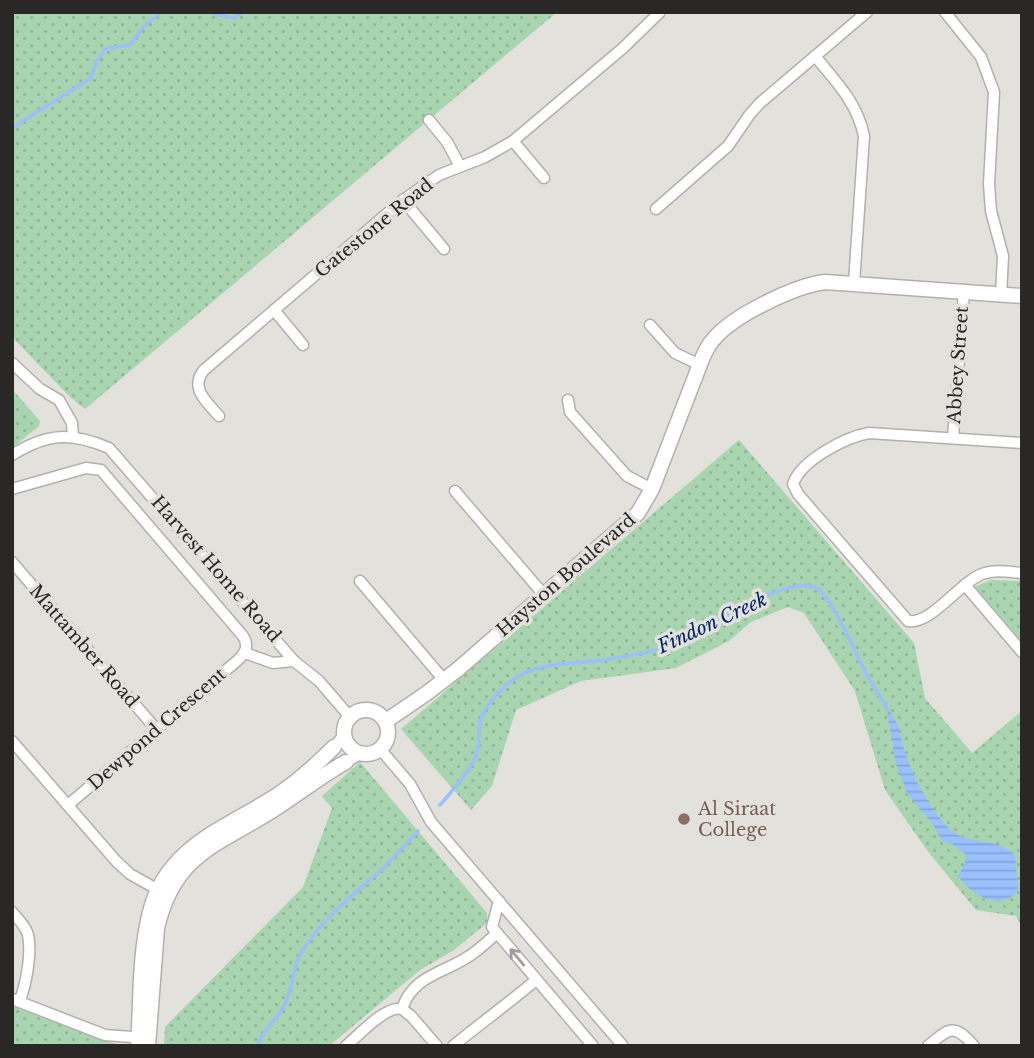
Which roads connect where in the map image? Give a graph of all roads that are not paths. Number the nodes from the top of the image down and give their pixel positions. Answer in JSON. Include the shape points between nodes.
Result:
{"nodes":[{"id":1,"x":660,"y":12,"type":"edge"},
{"id":2,"x":867,"y":12,"type":"edge"},
{"id":3,"x":945,"y":12,"type":"edge"},
{"id":4,"x":815,"y":56,"type":"junction"},
{"id":5,"x":429,"y":120,"type":"dead end"},
{"id":6,"x":513,"y":141,"type":"junction"},
{"id":7,"x":460,"y":166,"type":"junction"},
{"id":8,"x":544,"y":177,"type":"dead end"},
{"id":9,"x":403,"y":200,"type":"junction"},
{"id":10,"x":656,"y":209,"type":"dead end"},
{"id":11,"x":444,"y":250,"type":"dead end"},
{"id":12,"x":854,"y":283,"type":"junction"},
{"id":13,"x":964,"y":292,"type":"junction"},
{"id":14,"x":1001,"y":295,"type":"junction"},
{"id":15,"x":1022,"y":296,"type":"edge"},
{"id":16,"x":274,"y":310,"type":"junction"},
{"id":17,"x":650,"y":326,"type":"dead end"},
{"id":18,"x":303,"y":345,"type":"dead end"},
{"id":19,"x":12,"y":363,"type":"edge"},
{"id":20,"x":700,"y":365,"type":"junction"},
{"id":21,"x":568,"y":400,"type":"dead end"},
{"id":22,"x":219,"y":416,"type":"dead end"},
{"id":23,"x":73,"y":437,"type":"junction"},
{"id":24,"x":953,"y":438,"type":"junction"},
{"id":25,"x":1022,"y":443,"type":"edge"},
{"id":26,"x":12,"y":455,"type":"edge"},
{"id":27,"x":12,"y":489,"type":"edge"},
{"id":28,"x":652,"y":489,"type":"junction"},
{"id":29,"x":455,"y":491,"type":"dead end"},
{"id":30,"x":12,"y":562,"type":"edge"},
{"id":31,"x":1022,"y":573,"type":"edge"},
{"id":32,"x":360,"y":581,"type":"dead end"},
{"id":33,"x":965,"y":584,"type":"junction"},
{"id":34,"x":544,"y":595,"type":"junction"},
{"id":35,"x":1022,"y":652,"type":"edge"},
{"id":36,"x":245,"y":653,"type":"junction"},
{"id":37,"x":294,"y":661,"type":"junction"},
{"id":38,"x":444,"y":680,"type":"junction"},
{"id":39,"x":350,"y":717,"type":"junction"},
{"id":40,"x":386,"y":721,"type":"junction"},
{"id":41,"x":156,"y":729,"type":"junction"},
{"id":42,"x":344,"y":735,"type":"junction"},
{"id":43,"x":12,"y":741,"type":"edge"},
{"id":44,"x":334,"y":747,"type":"joint"},
{"id":45,"x":381,"y":750,"type":"junction"},
{"id":46,"x":360,"y":754,"type":"junction"},
{"id":47,"x":346,"y":762,"type":"joint"},
{"id":48,"x":68,"y":806,"type":"junction"},
{"id":49,"x":162,"y":893,"type":"junction"},
{"id":50,"x":499,"y":901,"type":"junction"},
{"id":51,"x":12,"y":912,"type":"edge"},
{"id":52,"x":497,"y":933,"type":"junction"},
{"id":53,"x":536,"y":980,"type":"junction"},
{"id":54,"x":16,"y":1001,"type":"edge"},
{"id":55,"x":402,"y":1009,"type":"junction"},
{"id":56,"x":143,"y":1042,"type":"edge"},
{"id":57,"x":346,"y":1046,"type":"edge"},
{"id":58,"x":437,"y":1046,"type":"edge"},
{"id":59,"x":453,"y":1046,"type":"edge"},
{"id":60,"x":593,"y":1046,"type":"edge"},
{"id":61,"x":623,"y":1046,"type":"edge"},
{"id":62,"x":928,"y":1046,"type":"edge"},
{"id":63,"x":974,"y":1046,"type":"edge"}],
"edges":[{"from":1,"to":6,"type":"street","name":"Gatestone Road"},
{"from":2,"to":4,"type":"street"},
{"from":3,"to":14,"type":"street","via":[[981,57],[994,92],[989,184],[1003,256]]},
{"from":4,"to":10,"type":"street","via":[[755,108],[728,146]]},
{"from":4,"to":12,"type":"street","via":[[853,103],[864,136]]},
{"from":5,"to":7,"type":"street"},
{"from":6,"to":7,"type":"street","name":"Gatestone Road"},
{"from":6,"to":8,"type":"street"},
{"from":7,"to":9,"type":"street","name":"Gatestone Road"},
{"from":9,"to":11,"type":"street"},
{"from":9,"to":16,"type":"street","name":"Gatestone Road"},
{"from":12,"to":13,"type":"street","name":"Hayston Boulevard"},
{"from":12,"to":20,"type":"street","name":"Hayston Boulevard","via":[[808,284],[786,293],[719,333]]},
{"from":13,"to":14,"type":"street","name":"Hayston Boulevard"},
{"from":13,"to":24,"type":"street","name":"Abbey Street"},
{"from":14,"to":15,"type":"street","name":"Hayston Boulevard"},
{"from":16,"to":18,"type":"street"},
{"from":16,"to":22,"type":"street","name":"Gatestone Road","via":[[198,379],[201,394]]},
{"from":17,"to":20,"type":"street","via":[[675,353]]},
{"from":19,"to":23,"type":"street","via":[[59,400],[72,423]]},
{"from":20,"to":28,"type":"street","name":"Hayston Boulevard"},
{"from":21,"to":28,"type":"street","via":[[570,412],[627,476]]},
{"from":23,"to":26,"type":"street","via":[[48,437]]},
{"from":23,"to":37,"type":"street","name":"Harvest Home Road","via":[[109,448],[125,463]]},
{"from":24,"to":25,"type":"street"},
{"from":24,"to":33,"type":"street","via":[[885,432],[855,435],[825,451],[793,484],[908,621],[921,620]]},
{"from":27,"to":36,"type":"street","via":[[86,468],[101,470],[243,636]]},
{"from":28,"to":34,"type":"street","name":"Hayston Boulevard","via":[[633,518]]},
{"from":29,"to":34,"type":"street"},
{"from":30,"to":41,"type":"street","name":"Mattamber Road"},
{"from":31,"to":33,"type":"street","via":[[988,572]]},
{"from":32,"to":38,"type":"street"},
{"from":33,"to":35,"type":"street"},
{"from":34,"to":38,"type":"street","name":"Hayston Boulevard"},
{"from":36,"to":37,"type":"street","via":[[273,663]]},
{"from":36,"to":41,"type":"street","name":"Dewpond Crescent"},
{"from":37,"to":39,"type":"street","name":"Harvest Home Road","via":[[319,681]]},
{"from":38,"to":40,"type":"street","name":"Hayston Boulevard"},
{"from":39,"to":40,"type":"street","via":[[369,710]]},
{"from":39,"to":42,"type":"street"},
{"from":40,"to":45,"type":"street","via":[[389,736]]},
{"from":41,"to":48,"type":"street","name":"Dewpond Crescent"},
{"from":42,"to":44,"type":"street"},
{"from":42,"to":46,"type":"street","via":[[349,747]]},
{"from":43,"to":48,"type":"street"},
{"from":44,"to":49,"type":"street","via":[[278,795],[191,846],[172,867]]},
{"from":45,"to":46,"type":"street"},
{"from":45,"to":50,"type":"street","via":[[410,784],[431,822]]},
{"from":46,"to":47,"type":"street"},
{"from":47,"to":49,"type":"street","via":[[203,851]]},
{"from":48,"to":49,"type":"street","via":[[124,869]]},
{"from":49,"to":56,"type":"street","via":[[150,910],[145,934]]},
{"from":50,"to":52,"type":"street","via":[[492,927]]},
{"from":50,"to":61,"type":"street"},
{"from":51,"to":54,"type":"street","via":[[23,925],[28,943],[26,980]]},
{"from":53,"to":52,"type":"street","one_way":true},
{"from":52,"to":55,"type":"street","via":[[464,960],[426,979],[407,997]]},
{"from":53,"to":59,"type":"street"},
{"from":53,"to":60,"type":"street"},
{"from":54,"to":56,"type":"street","via":[[105,1035]]},
{"from":55,"to":57,"type":"street","via":[[387,1011]]},
{"from":55,"to":58,"type":"street"},
{"from":62,"to":63,"type":"street","via":[[953,1030]]}]}
